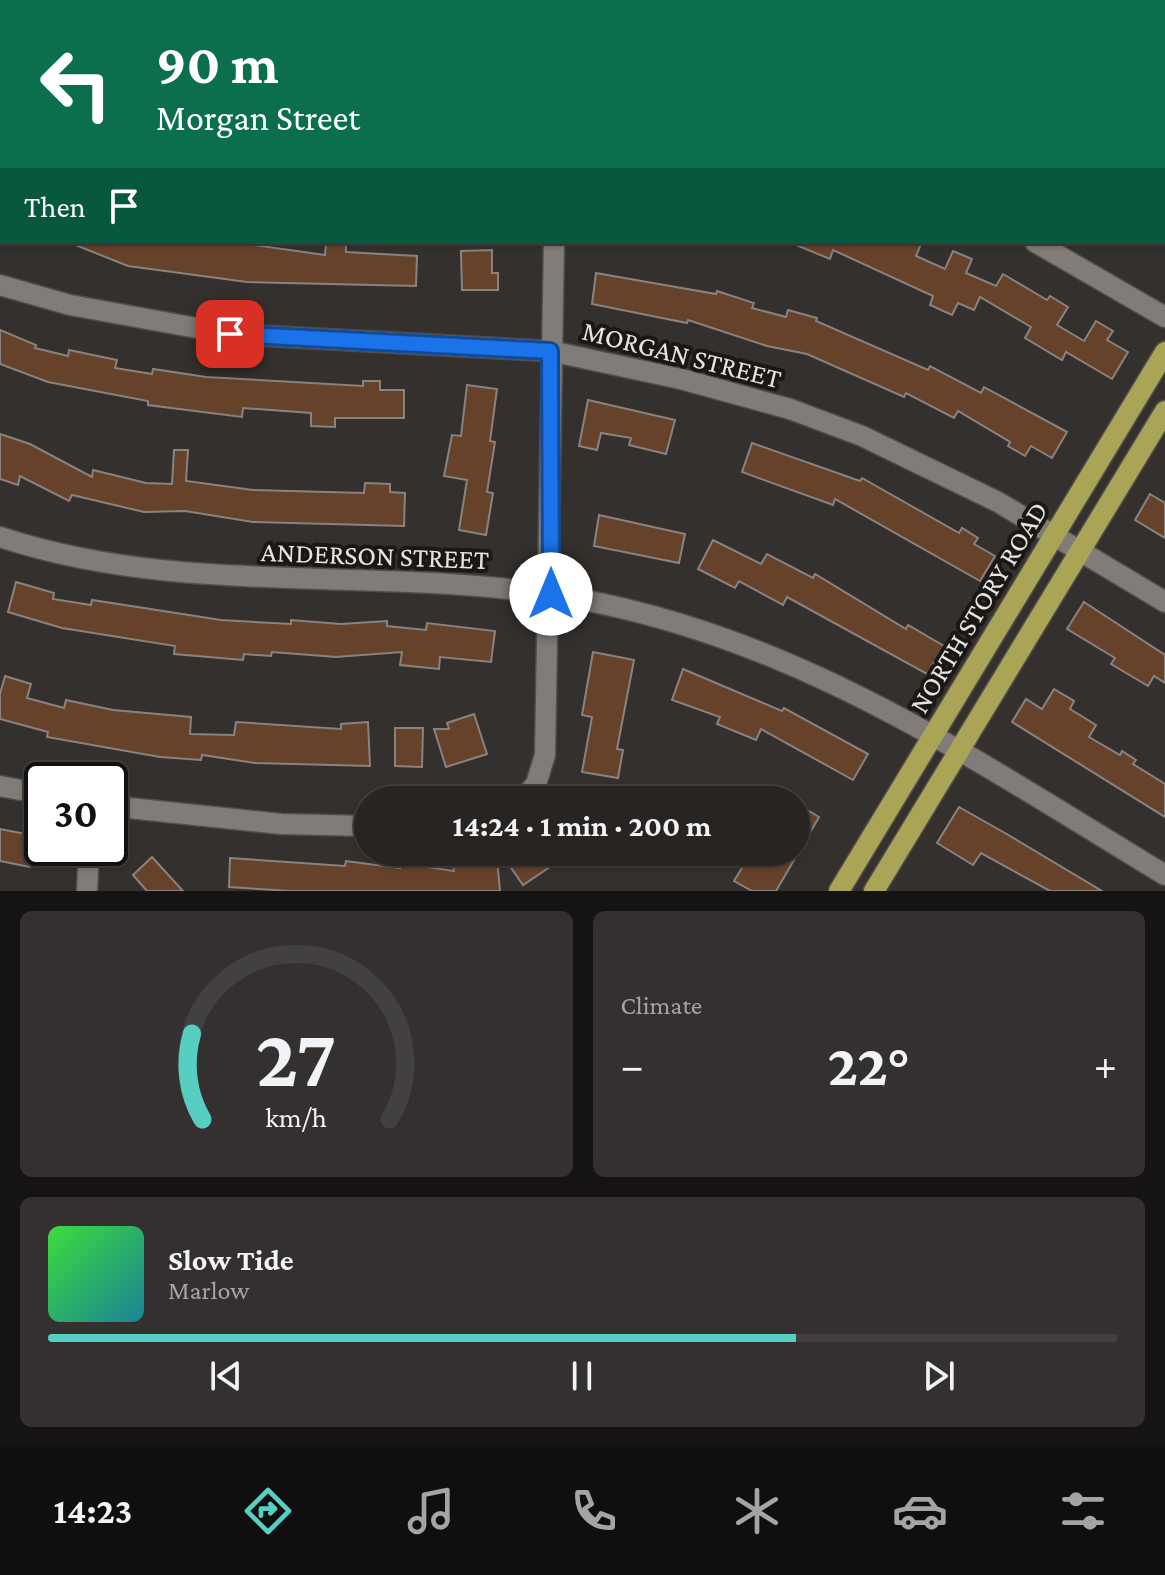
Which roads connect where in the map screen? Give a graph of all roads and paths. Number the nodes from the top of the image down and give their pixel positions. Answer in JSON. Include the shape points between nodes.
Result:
{"nodes":[{"id":1,"x":554,"y":244,"type":"edge"},
{"id":2,"x":1038,"y":244,"type":"edge"},
{"id":3,"x":0,"y":285,"type":"edge"},
{"id":4,"x":1165,"y":317,"type":"edge"},
{"id":5,"x":550,"y":351,"type":"junction"},
{"id":6,"x":1165,"y":352,"type":"edge"},
{"id":7,"x":1165,"y":411,"type":"edge"},
{"id":8,"x":1054,"y":535,"type":"junction"},
{"id":9,"x":0,"y":537,"type":"edge"},
{"id":10,"x":1079,"y":550,"type":"junction"},
{"id":11,"x":551,"y":594,"type":"junction"},
{"id":12,"x":1165,"y":602,"type":"edge"},
{"id":13,"x":933,"y":735,"type":"junction"},
{"id":14,"x":959,"y":751,"type":"junction"},
{"id":15,"x":0,"y":786,"type":"edge"},
{"id":16,"x":534,"y":786,"type":"edge"},
{"id":17,"x":24,"y":791,"type":"edge"},
{"id":18,"x":128,"y":808,"type":"edge"},
{"id":19,"x":354,"y":826,"type":"edge"},
{"id":20,"x":88,"y":866,"type":"edge"},
{"id":21,"x":1165,"y":875,"type":"edge"},
{"id":22,"x":87,"y":891,"type":"edge"},
{"id":23,"x":839,"y":891,"type":"edge"},
{"id":24,"x":874,"y":891,"type":"edge"}],
"edges":[{"from":1,"to":5,"type":"street"},
{"from":2,"to":4,"type":"street"},
{"from":3,"to":5,"type":"street","name":"MORGAN STREET","via":[[148,321],[230,334]]},
{"from":5,"to":8,"type":"street","name":"MORGAN STREET","via":[[790,409],[862,436]]},
{"from":5,"to":11,"type":"street"},
{"from":6,"to":8,"type":"main road","name":"NORTH STORY ROAD"},
{"from":7,"to":10,"type":"main road","name":"NORTH STORY ROAD"},
{"from":8,"to":10,"type":"street","name":"MORGAN STREET"},
{"from":8,"to":13,"type":"main road","name":"NORTH STORY ROAD"},
{"from":9,"to":11,"type":"street","name":"ANDERSON STREET","via":[[127,566],[270,580],[464,584]]},
{"from":10,"to":12,"type":"street","name":"MORGAN STREET"},
{"from":10,"to":14,"type":"main road","name":"NORTH STORY ROAD"},
{"from":11,"to":13,"type":"street","name":"ANDERSON STREET","via":[[648,614],[776,655]]},
{"from":11,"to":16,"type":"street","via":[[545,755]]},
{"from":13,"to":14,"type":"street","name":"ANDERSON STREET"},
{"from":13,"to":23,"type":"main road","name":"NORTH STORY ROAD"},
{"from":14,"to":21,"type":"street","name":"ANDERSON STREET"},
{"from":14,"to":24,"type":"main road","name":"NORTH STORY ROAD"},
{"from":15,"to":17,"type":"street"},
{"from":18,"to":19,"type":"street","via":[[281,824]]},
{"from":20,"to":22,"type":"street"}]}
